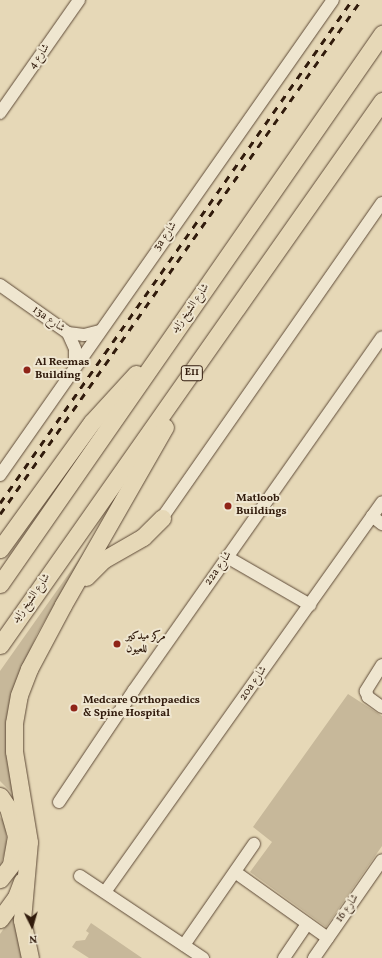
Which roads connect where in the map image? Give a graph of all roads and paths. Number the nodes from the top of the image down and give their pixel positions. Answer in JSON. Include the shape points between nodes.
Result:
{"nodes":[{"id":1,"x":79,"y":0,"type":"edge"},
{"id":2,"x":333,"y":0,"type":"edge"},
{"id":3,"x":382,"y":34,"type":"edge"},
{"id":4,"x":382,"y":101,"type":"edge"},
{"id":5,"x":0,"y":114,"type":"edge"},
{"id":6,"x":382,"y":203,"type":"edge"},
{"id":7,"x":0,"y":285,"type":"edge"},
{"id":8,"x":100,"y":331,"type":"junction"},
{"id":9,"x":68,"y":333,"type":"junction"},
{"id":10,"x":382,"y":337,"type":"edge"},
{"id":11,"x":163,"y":349,"type":"junction"},
{"id":12,"x":75,"y":367,"type":"junction"},
{"id":13,"x":194,"y":370,"type":"junction"},
{"id":14,"x":0,"y":475,"type":"edge"},
{"id":15,"x":382,"y":502,"type":"edge"},
{"id":16,"x":372,"y":516,"type":"junction"},
{"id":17,"x":162,"y":518,"type":"joint"},
{"id":18,"x":382,"y":524,"type":"edge"},
{"id":19,"x":0,"y":549,"type":"edge"},
{"id":20,"x":230,"y":553,"type":"junction"},
{"id":21,"x":0,"y":584,"type":"edge"},
{"id":22,"x":63,"y":605,"type":"junction"},
{"id":23,"x":307,"y":608,"type":"junction"},
{"id":24,"x":0,"y":645,"type":"edge"},
{"id":25,"x":382,"y":665,"type":"edge"},
{"id":26,"x":382,"y":707,"type":"edge"},
{"id":27,"x":0,"y":796,"type":"edge"},
{"id":28,"x":59,"y":802,"type":"dead end"},
{"id":29,"x":254,"y":844,"type":"dead end"},
{"id":30,"x":29,"y":855,"type":"junction"},
{"id":31,"x":382,"y":860,"type":"edge"},
{"id":32,"x":235,"y":872,"type":"junction"},
{"id":33,"x":80,"y":876,"type":"dead end"},
{"id":34,"x":0,"y":879,"type":"edge"},
{"id":35,"x":108,"y":894,"type":"junction"},
{"id":36,"x":0,"y":919,"type":"edge"},
{"id":37,"x":307,"y":924,"type":"junction"},
{"id":38,"x":328,"y":938,"type":"junction"},
{"id":39,"x":187,"y":947,"type":"junction"},
{"id":40,"x":30,"y":958,"type":"edge"},
{"id":41,"x":203,"y":958,"type":"edge"},
{"id":42,"x":284,"y":958,"type":"edge"},
{"id":43,"x":314,"y":958,"type":"edge"}],
"edges":[{"from":1,"to":5,"type":"street","name":"شارع 4"},
{"from":2,"to":8,"type":"street","name":"3a شارع"},
{"from":3,"to":11,"type":"highway","name":"شارع الشيخ زايد"},
{"from":4,"to":13,"type":"highway","name":"شارع الشيخ زايد","number":"E11"},
{"from":6,"to":17,"type":"street"},
{"from":7,"to":9,"type":"street","name":"13a شارع"},
{"from":8,"to":9,"type":"street","via":[[84,335]]},
{"from":8,"to":12,"type":"street","name":"3a شارع"},
{"from":9,"to":12,"type":"street","name":"13a شارع","via":[[75,349]]},
{"from":10,"to":20,"type":"street","name":"22a شارع"},
{"from":11,"to":19,"type":"highway","via":[[119,391],[92,422]]},
{"from":11,"to":21,"type":"highway","name":"شارع الشيخ زايد"},
{"from":12,"to":14,"type":"street","name":"3a شارع"},
{"from":13,"to":22,"type":"highway","via":[[152,452]]},
{"from":13,"to":24,"type":"highway","name":"شارع الشيخ زايد","number":"E11"},
{"from":15,"to":16,"type":"street","name":"20a شارع"},
{"from":16,"to":18,"type":"street"},
{"from":16,"to":23,"type":"street","name":"20a شارع"},
{"from":17,"to":22,"type":"highway","via":[[143,537],[98,564]]},
{"from":20,"to":23,"type":"street"},
{"from":20,"to":28,"type":"street","name":"22a شارع"},
{"from":22,"to":30,"type":"highway","via":[[29,669],[19,695],[14,723],[14,751],[26,816]]},
{"from":23,"to":35,"type":"street","name":"20a شارع"},
{"from":25,"to":26,"type":"street","via":[[366,691],[368,697]]},
{"from":27,"to":34,"type":"highway","via":[[10,813],[16,836],[11,865]]},
{"from":29,"to":32,"type":"street"},
{"from":30,"to":36,"type":"highway","via":[[16,897]]},
{"from":30,"to":40,"type":"highway","via":[[22,920]]},
{"from":31,"to":38,"type":"street","name":"شارع 16"},
{"from":32,"to":37,"type":"street"},
{"from":32,"to":39,"type":"street"},
{"from":33,"to":35,"type":"street"},
{"from":35,"to":39,"type":"street"},
{"from":37,"to":38,"type":"street"},
{"from":37,"to":42,"type":"street"},
{"from":38,"to":43,"type":"street","name":"شارع 16"},
{"from":39,"to":41,"type":"street"}]}
